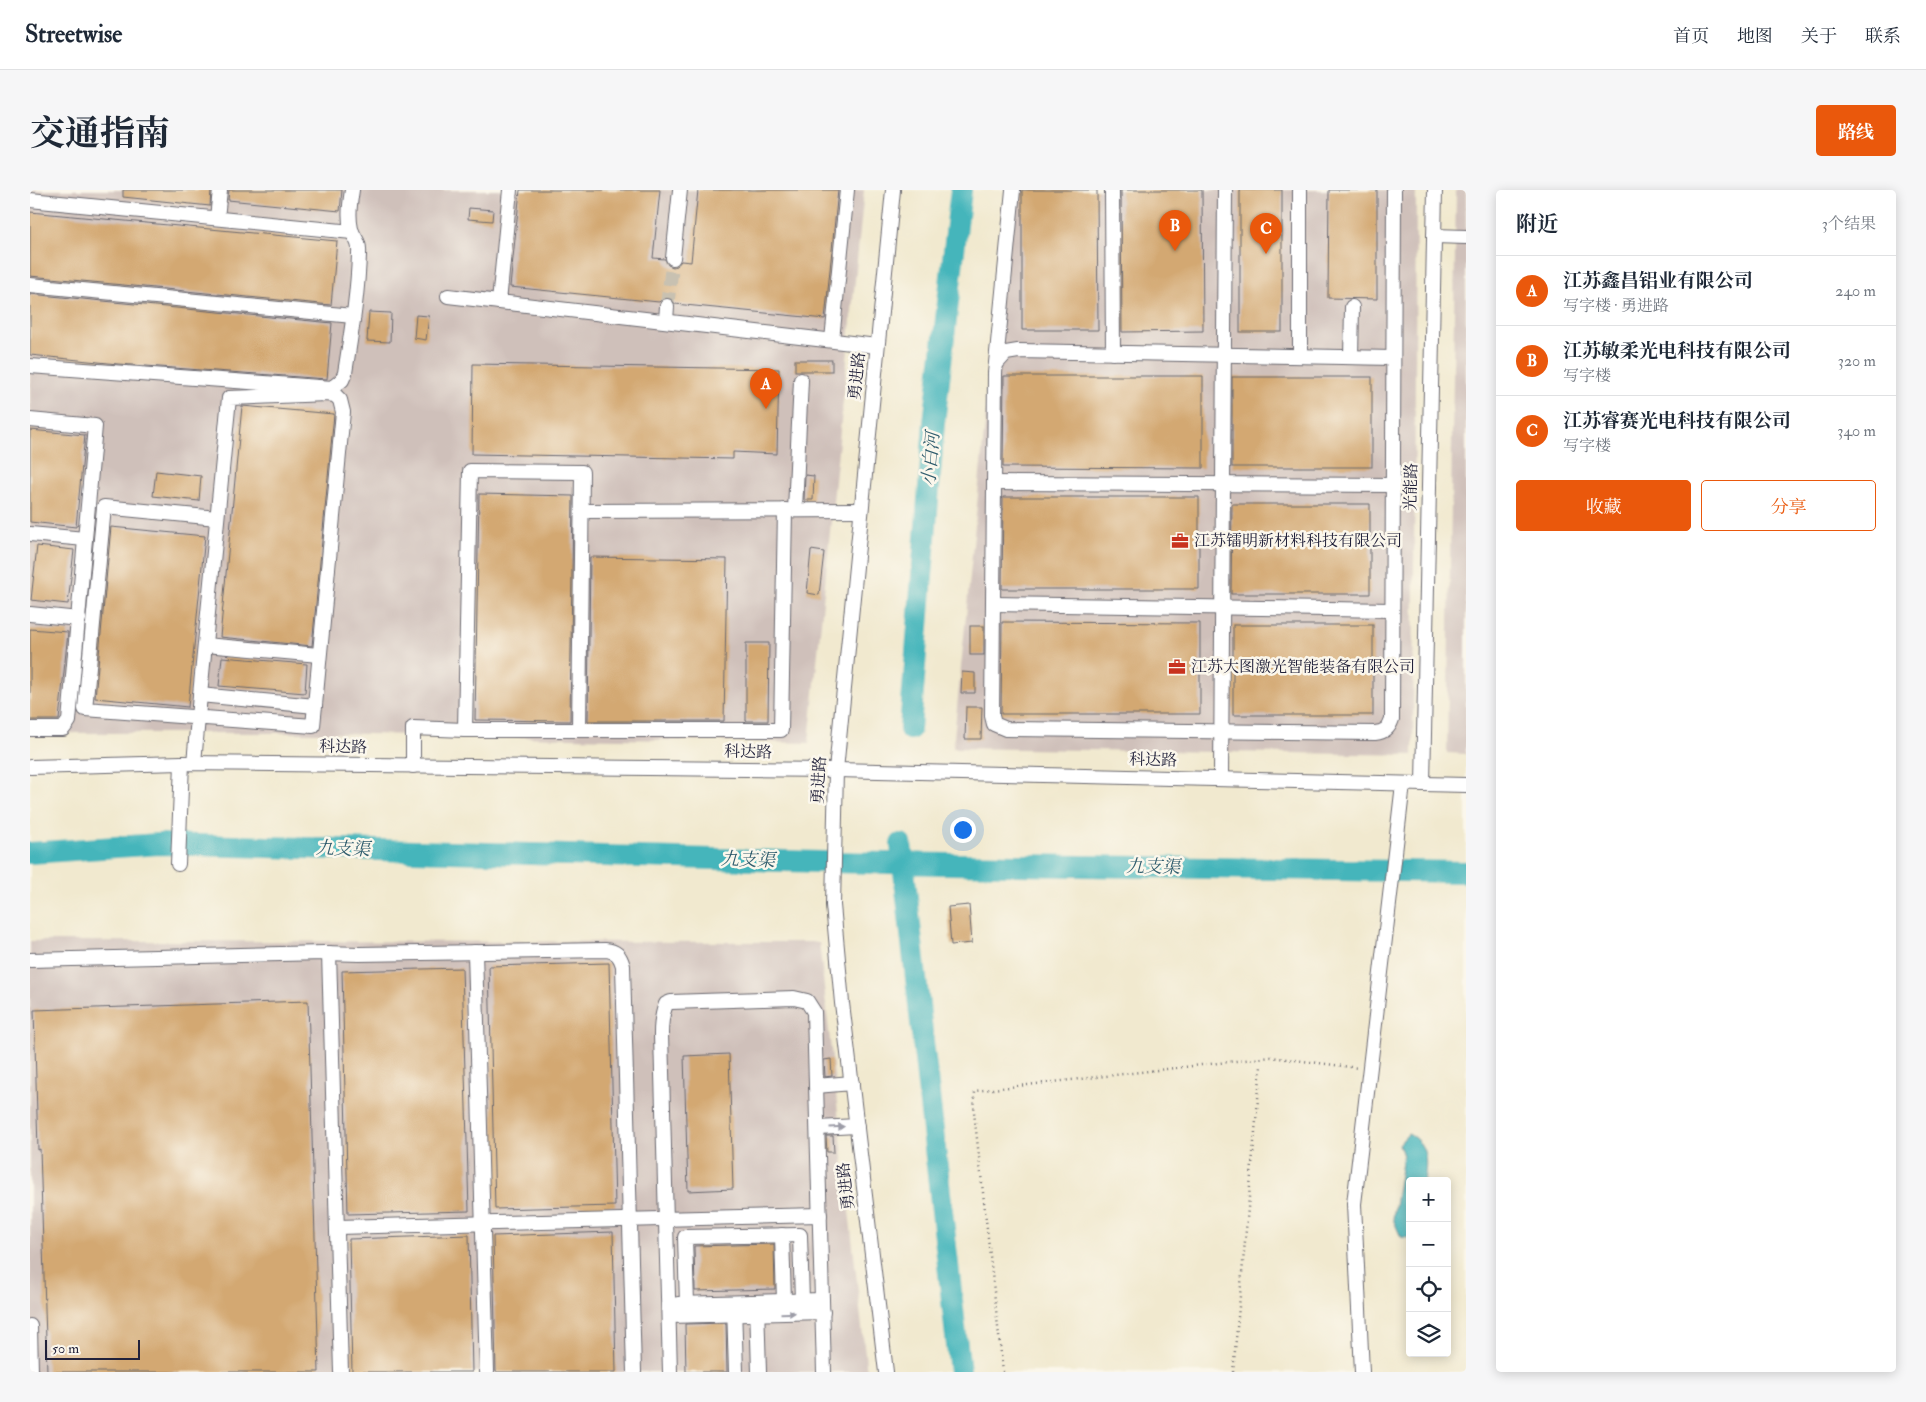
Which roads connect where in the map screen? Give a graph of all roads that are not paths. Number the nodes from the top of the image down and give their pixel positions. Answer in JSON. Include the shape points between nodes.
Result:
{"nodes":[{"id":1,"x":220,"y":190,"type":"edge"},
{"id":2,"x":352,"y":190,"type":"edge"},
{"id":3,"x":510,"y":190,"type":"edge"},
{"id":4,"x":680,"y":190,"type":"edge"},
{"id":5,"x":848,"y":190,"type":"edge"},
{"id":6,"x":893,"y":190,"type":"edge"},
{"id":7,"x":1013,"y":190,"type":"edge"},
{"id":8,"x":1112,"y":190,"type":"edge"},
{"id":9,"x":1225,"y":190,"type":"edge"},
{"id":10,"x":1300,"y":190,"type":"edge"},
{"id":11,"x":1394,"y":190,"type":"edge"},
{"id":12,"x":1435,"y":190,"type":"edge"},
{"id":13,"x":30,"y":200,"type":"edge"},
{"id":14,"x":217,"y":218,"type":"junction"},
{"id":15,"x":352,"y":232,"type":"junction"},
{"id":16,"x":1434,"y":236,"type":"junction"},
{"id":17,"x":1466,"y":237,"type":"edge"},
{"id":18,"x":672,"y":258,"type":"tunnel mouth"},
{"id":19,"x":30,"y":285,"type":"edge"},
{"id":20,"x":448,"y":296,"type":"dead end"},
{"id":21,"x":499,"y":302,"type":"junction"},
{"id":22,"x":667,"y":306,"type":"tunnel mouth"},
{"id":23,"x":1352,"y":307,"type":"dead end"},
{"id":24,"x":353,"y":316,"type":"junction"},
{"id":25,"x":666,"y":321,"type":"junction"},
{"id":26,"x":832,"y":340,"type":"junction"},
{"id":27,"x":878,"y":346,"type":"junction"},
{"id":28,"x":1113,"y":353,"type":"junction"},
{"id":29,"x":1224,"y":355,"type":"junction"},
{"id":30,"x":1300,"y":356,"type":"junction"},
{"id":31,"x":1351,"y":357,"type":"junction"},
{"id":32,"x":1394,"y":358,"type":"junction"},
{"id":33,"x":998,"y":363,"type":"junction"},
{"id":34,"x":30,"y":366,"type":"edge"},
{"id":35,"x":801,"y":380,"type":"dead end"},
{"id":36,"x":30,"y":420,"type":"edge"},
{"id":37,"x":994,"y":483,"type":"junction"},
{"id":38,"x":1223,"y":484,"type":"junction"},
{"id":39,"x":1393,"y":485,"type":"junction"},
{"id":40,"x":582,"y":510,"type":"junction"},
{"id":41,"x":790,"y":510,"type":"junction"},
{"id":42,"x":861,"y":510,"type":"junction"},
{"id":43,"x":217,"y":518,"type":"junction"},
{"id":44,"x":30,"y":534,"type":"edge"},
{"id":45,"x":85,"y":539,"type":"junction"},
{"id":46,"x":993,"y":604,"type":"junction"},
{"id":47,"x":1222,"y":608,"type":"junction"},
{"id":48,"x":1392,"y":610,"type":"junction"},
{"id":49,"x":30,"y":614,"type":"edge"},
{"id":50,"x":79,"y":619,"type":"junction"},
{"id":51,"x":205,"y":645,"type":"junction"},
{"id":52,"x":319,"y":656,"type":"junction"},
{"id":53,"x":200,"y":695,"type":"junction"},
{"id":54,"x":315,"y":706,"type":"junction"},
{"id":55,"x":198,"y":718,"type":"junction"},
{"id":56,"x":30,"y":729,"type":"edge"},
{"id":57,"x":465,"y":730,"type":"junction"},
{"id":58,"x":579,"y":730,"type":"junction"},
{"id":59,"x":1222,"y":731,"type":"junction"},
{"id":60,"x":188,"y":763,"type":"junction"},
{"id":61,"x":413,"y":766,"type":"junction"},
{"id":62,"x":30,"y":767,"type":"edge"},
{"id":63,"x":836,"y":770,"type":"junction"},
{"id":64,"x":1222,"y":779,"type":"junction"},
{"id":65,"x":1403,"y":784,"type":"junction"},
{"id":66,"x":1423,"y":784,"type":"junction"},
{"id":67,"x":1466,"y":785,"type":"edge"},
{"id":68,"x":178,"y":864,"type":"dead end"},
{"id":69,"x":475,"y":952,"type":"junction"},
{"id":70,"x":329,"y":953,"type":"junction"},
{"id":71,"x":30,"y":960,"type":"edge"},
{"id":72,"x":852,"y":1083,"type":"junction"},
{"id":73,"x":816,"y":1086,"type":"junction"},
{"id":74,"x":857,"y":1126,"type":"junction"},
{"id":75,"x":818,"y":1128,"type":"junction"},
{"id":76,"x":820,"y":1216,"type":"junction"},
{"id":77,"x":740,"y":1217,"type":"junction"},
{"id":78,"x":666,"y":1219,"type":"junction"},
{"id":79,"x":630,"y":1220,"type":"junction"},
{"id":80,"x":483,"y":1224,"type":"junction"},
{"id":81,"x":337,"y":1227,"type":"junction"},
{"id":82,"x":782,"y":1235,"type":"junction"},
{"id":83,"x":740,"y":1236,"type":"junction"},
{"id":84,"x":784,"y":1301,"type":"junction"},
{"id":85,"x":802,"y":1301,"type":"junction"},
{"id":86,"x":686,"y":1304,"type":"junction"},
{"id":87,"x":823,"y":1306,"type":"junction"},
{"id":88,"x":734,"y":1308,"type":"junction"},
{"id":89,"x":757,"y":1308,"type":"junction"},
{"id":90,"x":669,"y":1310,"type":"junction"},
{"id":91,"x":30,"y":1326,"type":"edge"},
{"id":92,"x":759,"y":1368,"type":"edge"},
{"id":93,"x":735,"y":1369,"type":"edge"},
{"id":94,"x":31,"y":1372,"type":"edge"},
{"id":95,"x":341,"y":1372,"type":"edge"},
{"id":96,"x":487,"y":1372,"type":"edge"},
{"id":97,"x":634,"y":1372,"type":"edge"},
{"id":98,"x":670,"y":1372,"type":"edge"},
{"id":99,"x":824,"y":1372,"type":"edge"},
{"id":100,"x":886,"y":1372,"type":"edge"},
{"id":101,"x":1362,"y":1372,"type":"edge"}],
"edges":[{"from":1,"to":14,"type":"street"},
{"from":2,"to":15,"type":"street","via":[[349,214]]},
{"from":3,"to":21,"type":"street"},
{"from":4,"to":18,"type":"street"},
{"from":5,"to":26,"type":"street"},
{"from":6,"to":27,"type":"street","name":"勇进路"},
{"from":7,"to":33,"type":"street"},
{"from":8,"to":28,"type":"street"},
{"from":9,"to":29,"type":"street"},
{"from":10,"to":30,"type":"street"},
{"from":11,"to":32,"type":"street"},
{"from":12,"to":16,"type":"street","name":"光能路"},
{"from":13,"to":14,"type":"street"},
{"from":14,"to":15,"type":"street"},
{"from":15,"to":24,"type":"street","via":[[358,239],[360,252]]},
{"from":16,"to":17,"type":"street"},
{"from":16,"to":66,"type":"street","name":"光能路"},
{"from":19,"to":24,"type":"street"},
{"from":20,"to":21,"type":"street"},
{"from":21,"to":25,"type":"street"},
{"from":22,"to":25,"type":"street"},
{"from":23,"to":31,"type":"street"},
{"from":24,"to":34,"type":"street","via":[[345,373],[332,388]]},
{"from":25,"to":26,"type":"street"},
{"from":26,"to":27,"type":"street"},
{"from":27,"to":42,"type":"street","name":"勇进路"},
{"from":28,"to":29,"type":"street"},
{"from":28,"to":33,"type":"street","via":[[1018,351],[1006,353]]},
{"from":29,"to":30,"type":"street"},
{"from":29,"to":38,"type":"street"},
{"from":30,"to":31,"type":"street"},
{"from":31,"to":32,"type":"street"},
{"from":32,"to":39,"type":"street"},
{"from":33,"to":37,"type":"street"},
{"from":35,"to":41,"type":"street"},
{"from":36,"to":45,"type":"street","via":[[95,426]]},
{"from":37,"to":38,"type":"street"},
{"from":37,"to":46,"type":"street"},
{"from":38,"to":39,"type":"street"},
{"from":38,"to":47,"type":"street"},
{"from":39,"to":48,"type":"street"},
{"from":40,"to":41,"type":"street"},
{"from":40,"to":57,"type":"street","via":[[582,472],[470,471]]},
{"from":40,"to":58,"type":"street"},
{"from":41,"to":42,"type":"street"},
{"from":41,"to":58,"type":"street","via":[[781,730]]},
{"from":42,"to":63,"type":"street","name":"勇进路"},
{"from":43,"to":51,"type":"street"},
{"from":43,"to":52,"type":"street","via":[[229,398],[335,395],[343,412]]},
{"from":43,"to":55,"type":"street","via":[[104,507],[85,709]]},
{"from":44,"to":45,"type":"street"},
{"from":45,"to":50,"type":"street"},
{"from":46,"to":47,"type":"street"},
{"from":46,"to":59,"type":"street","via":[[992,716],[998,727]]},
{"from":47,"to":48,"type":"street"},
{"from":47,"to":59,"type":"street"},
{"from":48,"to":59,"type":"street","via":[[1392,719],[1382,733]]},
{"from":49,"to":50,"type":"street"},
{"from":50,"to":56,"type":"street","via":[[69,721],[63,729]]},
{"from":51,"to":52,"type":"street"},
{"from":51,"to":53,"type":"street"},
{"from":52,"to":54,"type":"street"},
{"from":53,"to":54,"type":"street"},
{"from":53,"to":55,"type":"street"},
{"from":54,"to":55,"type":"street","via":[[312,726]]},
{"from":55,"to":60,"type":"street"},
{"from":57,"to":58,"type":"street"},
{"from":57,"to":61,"type":"street","via":[[414,728]]},
{"from":59,"to":64,"type":"street"},
{"from":60,"to":61,"type":"street","name":"科达路"},
{"from":60,"to":62,"type":"street","name":"科达路"},
{"from":60,"to":68,"type":"street","via":[[180,797]]},
{"from":61,"to":63,"type":"street","name":"科达路"},
{"from":63,"to":64,"type":"street","name":"科达路"},
{"from":63,"to":72,"type":"street","name":"勇进路","via":[[833,905]]},
{"from":64,"to":65,"type":"street","name":"科达路"},
{"from":65,"to":66,"type":"street","name":"科达路"},
{"from":65,"to":101,"type":"street","via":[[1354,1204]]},
{"from":66,"to":67,"type":"street","name":"科达路"},
{"from":69,"to":70,"type":"street"},
{"from":69,"to":79,"type":"street","via":[[605,950],[614,951],[621,958]]},
{"from":69,"to":80,"type":"street"},
{"from":70,"to":71,"type":"street"},
{"from":70,"to":81,"type":"street"},
{"from":72,"to":73,"type":"street"},
{"from":72,"to":74,"type":"street","name":"勇进路"},
{"from":73,"to":75,"type":"street"},
{"from":73,"to":78,"type":"street","via":[[814,1012],[807,1001],[794,998],[666,1004],[661,1018]]},
{"from":75,"to":74,"type":"street","one_way":true},
{"from":74,"to":100,"type":"street","name":"勇进路"},
{"from":75,"to":76,"type":"street"},
{"from":76,"to":77,"type":"street"},
{"from":76,"to":87,"type":"street"},
{"from":77,"to":78,"type":"street"},
{"from":77,"to":83,"type":"street"},
{"from":78,"to":79,"type":"street"},
{"from":78,"to":90,"type":"street"},
{"from":79,"to":80,"type":"street"},
{"from":79,"to":97,"type":"street"},
{"from":80,"to":81,"type":"street"},
{"from":80,"to":96,"type":"street"},
{"from":81,"to":95,"type":"street"},
{"from":82,"to":83,"type":"street"},
{"from":82,"to":84,"type":"street"},
{"from":82,"to":85,"type":"street","via":[[800,1235]]},
{"from":83,"to":86,"type":"street","via":[[685,1237]]},
{"from":84,"to":85,"type":"street"},
{"from":84,"to":89,"type":"street"},
{"from":85,"to":87,"type":"street"},
{"from":86,"to":88,"type":"street"},
{"from":86,"to":90,"type":"street"},
{"from":89,"to":87,"type":"street","one_way":true},
{"from":87,"to":99,"type":"street"},
{"from":88,"to":89,"type":"street"},
{"from":88,"to":90,"type":"street"},
{"from":88,"to":93,"type":"street"},
{"from":89,"to":92,"type":"street"},
{"from":90,"to":98,"type":"street"},
{"from":91,"to":94,"type":"street"},
{"from":92,"to":93,"type":"street"}]}
